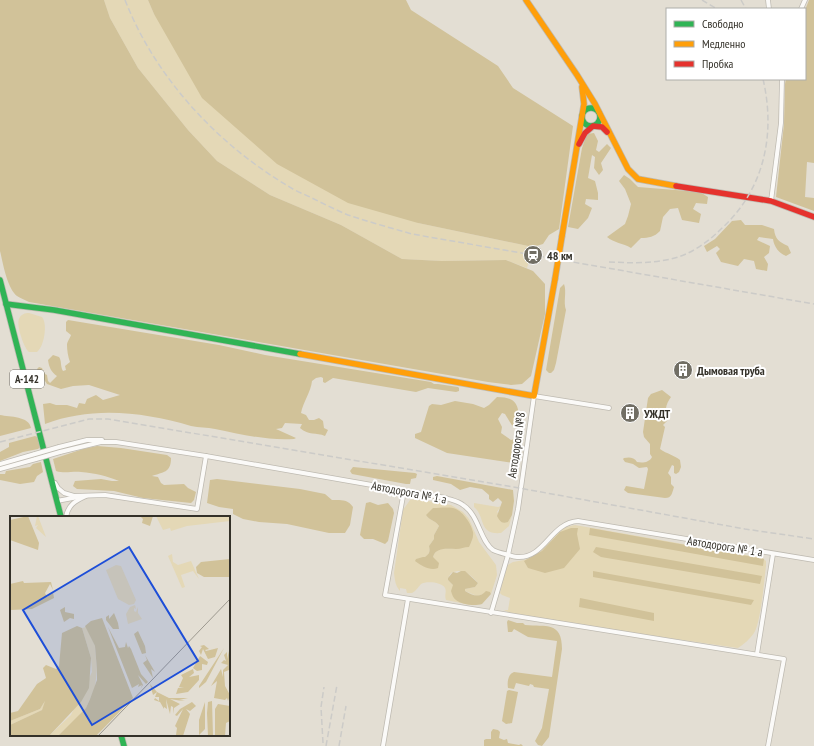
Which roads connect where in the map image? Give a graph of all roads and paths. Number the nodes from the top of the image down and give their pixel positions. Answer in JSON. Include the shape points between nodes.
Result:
{"nodes":[{"id":1,"x":526,"y":0,"type":"edge"},
{"id":2,"x":577,"y":76,"type":"junction"},
{"id":3,"x":780,"y":80,"type":"edge"},
{"id":4,"x":599,"y":112,"type":"junction"},
{"id":5,"x":582,"y":115,"type":"junction"},
{"id":6,"x":593,"y":126,"type":"junction"},
{"id":7,"x":614,"y":142,"type":"junction"},
{"id":8,"x":577,"y":150,"type":"junction"},
{"id":9,"x":771,"y":201,"type":"junction"},
{"id":10,"x":814,"y":217,"type":"edge"},
{"id":11,"x":0,"y":280,"type":"edge"},
{"id":12,"x":6,"y":304,"type":"junction"},
{"id":13,"x":534,"y":396,"type":"junction"},
{"id":14,"x":608,"y":408,"type":"dead end"},
{"id":15,"x":116,"y":442,"type":"junction"},
{"id":16,"x":206,"y":456,"type":"junction"},
{"id":17,"x":0,"y":464,"type":"edge"},
{"id":18,"x":0,"y":469,"type":"edge"},
{"id":19,"x":51,"y":477,"type":"junction"},
{"id":20,"x":404,"y":491,"type":"junction"},
{"id":21,"x":88,"y":495,"type":"junction"},
{"id":22,"x":57,"y":501,"type":"junction"},
{"id":23,"x":61,"y":516,"type":"edge"},
{"id":24,"x":66,"y":516,"type":"edge"},
{"id":25,"x":774,"y":554,"type":"junction"},
{"id":26,"x":508,"y":555,"type":"junction"},
{"id":27,"x":814,"y":560,"type":"edge"},
{"id":28,"x":408,"y":599,"type":"junction"},
{"id":29,"x":491,"y":613,"type":"junction"},
{"id":30,"x":757,"y":654,"type":"junction"},
{"id":31,"x":121,"y":736,"type":"edge"},
{"id":32,"x":124,"y":746,"type":"edge"},
{"id":33,"x":383,"y":746,"type":"edge"},
{"id":34,"x":768,"y":746,"type":"edge"}],
"edges":[{"from":1,"to":2,"type":"main road"},
{"from":2,"to":4,"type":"main road"},
{"from":2,"to":5,"type":"main road","via":[[584,95]]},
{"from":3,"to":9,"type":"street","via":[[781,123]]},
{"from":4,"to":5,"type":"main road","via":[[595,108],[589,108]]},
{"from":4,"to":6,"type":"main road","via":[[600,120]]},
{"from":4,"to":7,"type":"main road"},
{"from":5,"to":6,"type":"main road","via":[[585,123]]},
{"from":5,"to":8,"type":"main road"},
{"from":6,"to":7,"type":"main road","via":[[604,128]]},
{"from":6,"to":8,"type":"main road","via":[[585,133]]},
{"from":7,"to":9,"type":"main road","via":[[628,169],[638,179]]},
{"from":8,"to":13,"type":"main road","name":"Автодорога №8","bridge":true},
{"from":9,"to":10,"type":"main road"},
{"from":11,"to":12,"type":"main road","number":"А-142"},
{"from":12,"to":13,"type":"main road","via":[[54,310]]},
{"from":12,"to":19,"type":"main road","number":"А-142"},
{"from":13,"to":14,"type":"street"},
{"from":13,"to":26,"type":"street","name":"Автодорога №8","via":[[518,509]]},
{"from":15,"to":16,"type":"street","name":"Автодорога № 1 а"},
{"from":15,"to":17,"type":"street","bridge":true,"via":[[87,440]]},
{"from":15,"to":18,"type":"street","name":"Автодорога № 1 а","bridge":true,"via":[[94,443]]},
{"from":16,"to":20,"type":"street","name":"Автодорога № 1 а"},
{"from":16,"to":21,"type":"street","via":[[197,510],[104,495]]},
{"from":19,"to":21,"type":"street","via":[[64,493],[74,496]]},
{"from":19,"to":22,"type":"main road","number":"А-142"},
{"from":20,"to":26,"type":"street","name":"Автодорога № 1 а","via":[[446,498],[463,504],[473,516],[488,546],[494,551]]},
{"from":20,"to":28,"type":"street","via":[[385,595]]},
{"from":21,"to":22,"type":"street"},
{"from":21,"to":24,"type":"street","via":[[75,501],[68,509]]},
{"from":22,"to":23,"type":"main road","number":"А-142"},
{"from":25,"to":26,"type":"street","name":"Автодорога № 1 а","via":[[578,521],[565,524],[532,554],[523,557]]},
{"from":25,"to":27,"type":"street","name":"Автодорога № 1 а"},
{"from":25,"to":30,"type":"street"},
{"from":26,"to":29,"type":"street","name":"Автодорога №8"},
{"from":28,"to":29,"type":"street"},
{"from":28,"to":33,"type":"street"},
{"from":29,"to":30,"type":"street"},
{"from":30,"to":34,"type":"street","via":[[784,659]]},
{"from":31,"to":32,"type":"main road"}]}
